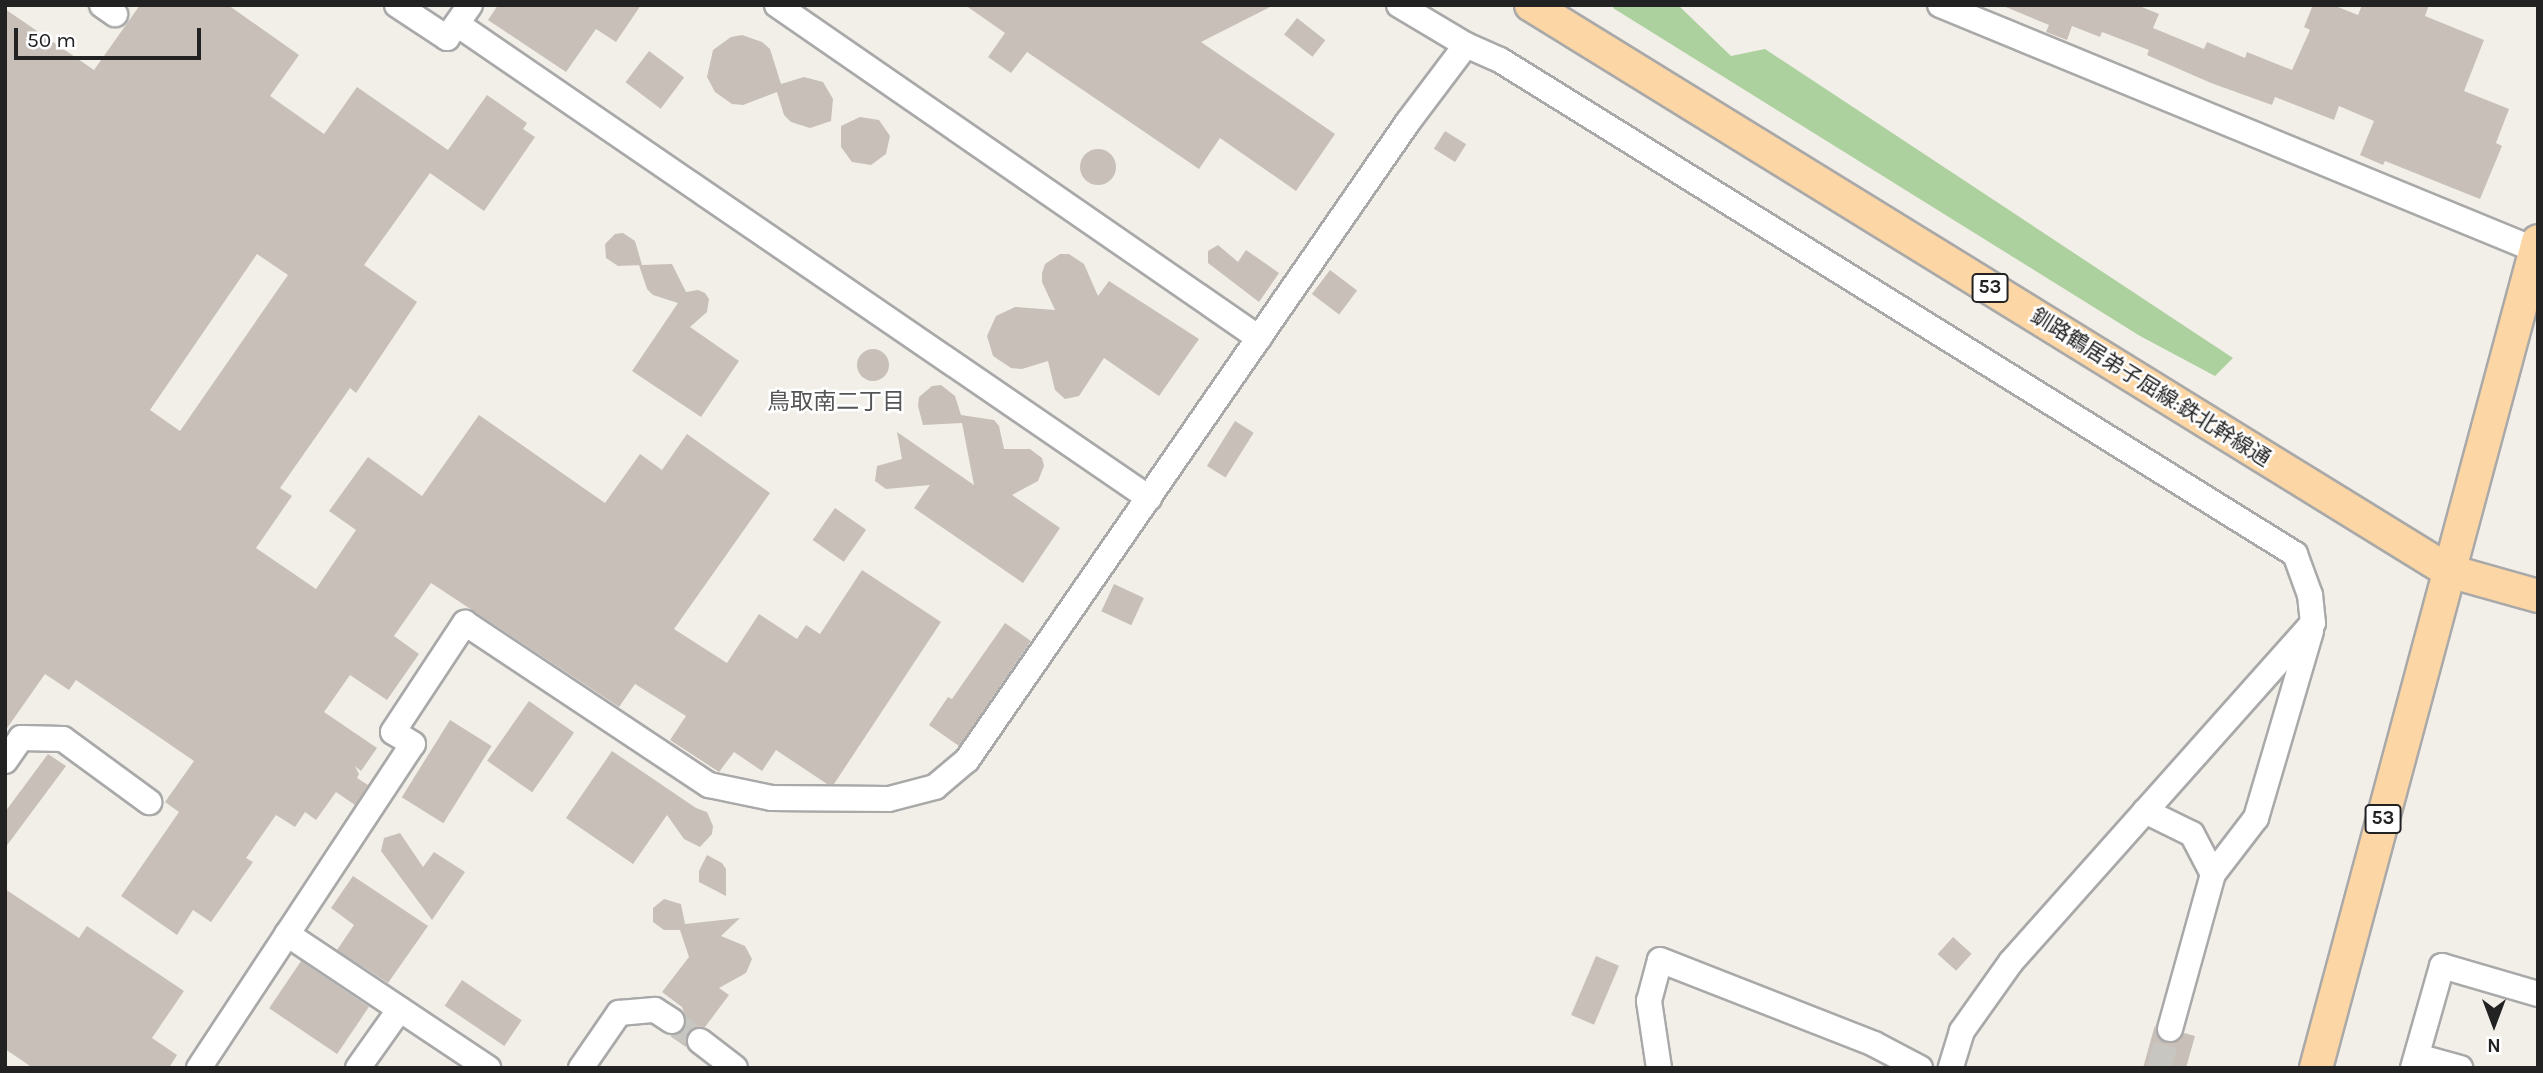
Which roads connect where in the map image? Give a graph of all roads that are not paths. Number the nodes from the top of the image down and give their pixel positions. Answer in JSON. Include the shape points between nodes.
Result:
{"nodes":[{"id":1,"x":397,"y":5,"type":"edge"},
{"id":2,"x":776,"y":5,"type":"edge"},
{"id":3,"x":1399,"y":5,"type":"edge"},
{"id":4,"x":1531,"y":5,"type":"edge"},
{"id":5,"x":1940,"y":5,"type":"edge"},
{"id":6,"x":463,"y":15,"type":"edge"},
{"id":7,"x":1991,"y":15,"type":"edge"},
{"id":8,"x":1466,"y":45,"type":"junction"},
{"id":9,"x":2537,"y":247,"type":"edge"},
{"id":10,"x":1259,"y":338,"type":"junction"},
{"id":11,"x":1149,"y":498,"type":"junction"},
{"id":12,"x":2449,"y":571,"type":"junction"},
{"id":13,"x":2538,"y":596,"type":"edge"},
{"id":14,"x":2313,"y":623,"type":"junction"},
{"id":15,"x":5,"y":761,"type":"edge"},
{"id":16,"x":149,"y":802,"type":"dead end"},
{"id":17,"x":2145,"y":811,"type":"junction"},
{"id":18,"x":2213,"y":874,"type":"junction"},
{"id":19,"x":287,"y":934,"type":"junction"},
{"id":20,"x":2538,"y":994,"type":"edge"},
{"id":21,"x":400,"y":1009,"type":"junction"},
{"id":22,"x":672,"y":1021,"type":"tunnel mouth"},
{"id":23,"x":2170,"y":1029,"type":"tunnel mouth"},
{"id":24,"x":700,"y":1041,"type":"tunnel mouth"},
{"id":25,"x":2415,"y":1062,"type":"edge"},
{"id":26,"x":199,"y":1068,"type":"edge"},
{"id":27,"x":358,"y":1068,"type":"edge"},
{"id":28,"x":488,"y":1068,"type":"edge"},
{"id":29,"x":581,"y":1068,"type":"edge"},
{"id":30,"x":735,"y":1068,"type":"edge"},
{"id":31,"x":1659,"y":1068,"type":"edge"},
{"id":32,"x":1920,"y":1068,"type":"edge"},
{"id":33,"x":1951,"y":1068,"type":"edge"},
{"id":34,"x":2316,"y":1068,"type":"edge"},
{"id":35,"x":2460,"y":1068,"type":"edge"}],
"edges":[{"from":1,"to":6,"type":"street","via":[[447,38]]},
{"from":2,"to":10,"type":"street"},
{"from":3,"to":8,"type":"street"},
{"from":4,"to":12,"type":"main road","name":"釧路鶴居弟子屈線:鉄北幹線通","number":"53"},
{"from":5,"to":7,"type":"street"},
{"from":6,"to":11,"type":"street"},
{"from":7,"to":9,"type":"street"},
{"from":8,"to":10,"type":"street"},
{"from":8,"to":14,"type":"street","via":[[1500,60],[2295,554],[2310,595]]},
{"from":9,"to":12,"type":"main road"},
{"from":10,"to":11,"type":"street"},
{"from":11,"to":19,"type":"street","via":[[967,760],[935,787],[889,799],[772,798],[709,785],[465,623],[394,732],[413,744]]},
{"from":12,"to":13,"type":"main road","name":"釧路鶴居弟子屈線:鉄北幹線通"},
{"from":12,"to":34,"type":"main road","number":"53"},
{"from":14,"to":17,"type":"street"},
{"from":14,"to":18,"type":"street","via":[[2256,818]]},
{"from":15,"to":16,"type":"street","via":[[21,738],[63,739]]},
{"from":17,"to":18,"type":"street","via":[[2192,834]]},
{"from":17,"to":33,"type":"street","via":[[2011,961],[1962,1031]]},
{"from":18,"to":23,"type":"street"},
{"from":19,"to":21,"type":"street"},
{"from":19,"to":26,"type":"street"},
{"from":20,"to":25,"type":"street","via":[[2442,966]]},
{"from":21,"to":27,"type":"street"},
{"from":21,"to":28,"type":"street"},
{"from":22,"to":29,"type":"street","via":[[655,1010],[619,1013]]},
{"from":24,"to":30,"type":"street"},
{"from":25,"to":35,"type":"street"},
{"from":31,"to":32,"type":"street","via":[[1649,1001],[1660,960],[1874,1044]]}]}
